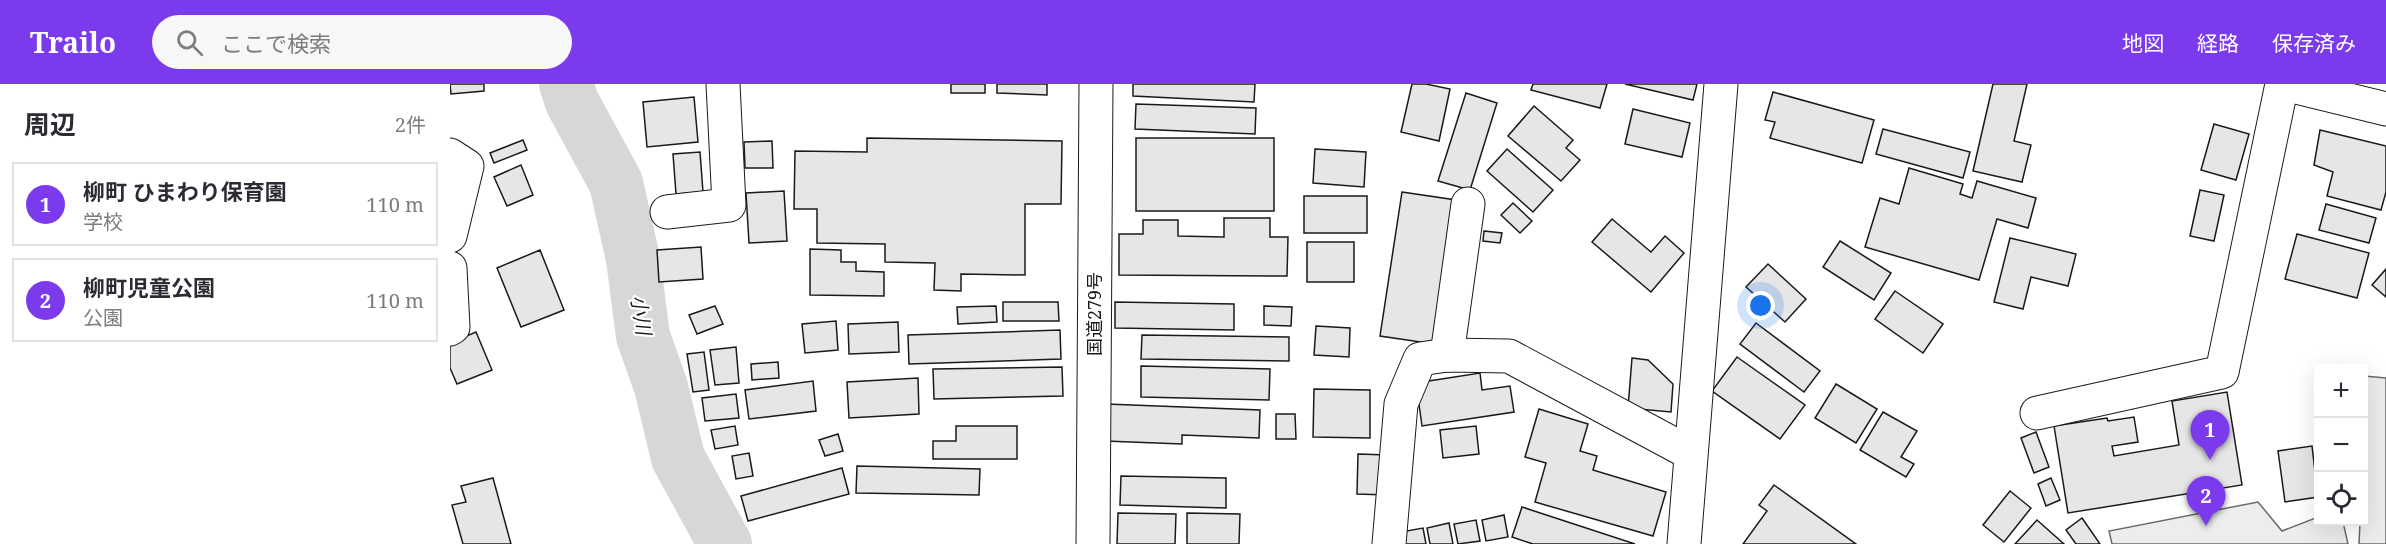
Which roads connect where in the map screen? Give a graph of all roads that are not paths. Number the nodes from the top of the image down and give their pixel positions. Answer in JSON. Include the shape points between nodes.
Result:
{"nodes":[{"id":1,"x":723,"y":84,"type":"edge"},
{"id":2,"x":1096,"y":84,"type":"edge"},
{"id":3,"x":1721,"y":84,"type":"edge"},
{"id":4,"x":2283,"y":84,"type":"edge"},
{"id":5,"x":2386,"y":110,"type":"edge"},
{"id":6,"x":450,"y":156,"type":"edge"},
{"id":7,"x":1468,"y":204,"type":"dead end"},
{"id":8,"x":667,"y":212,"type":"dead end"},
{"id":9,"x":450,"y":236,"type":"edge"},
{"id":10,"x":450,"y":268,"type":"edge"},
{"id":11,"x":450,"y":328,"type":"edge"},
{"id":12,"x":1447,"y":355,"type":"junction"},
{"id":13,"x":2037,"y":413,"type":"dead end"},
{"id":14,"x":1690,"y":453,"type":"junction"},
{"id":15,"x":1093,"y":544,"type":"edge"},
{"id":16,"x":1389,"y":544,"type":"edge"},
{"id":17,"x":1684,"y":544,"type":"edge"}],
"edges":[{"from":1,"to":8,"type":"main road","via":[[729,205]]},
{"from":2,"to":15,"type":"main road","name":"国道279号"},
{"from":3,"to":14,"type":"main road"},
{"from":4,"to":5,"type":"main road"},
{"from":4,"to":13,"type":"main road","via":[[2222,372]]},
{"from":6,"to":9,"type":"main road","via":[[467,166]]},
{"from":7,"to":12,"type":"main road"},
{"from":10,"to":11,"type":"main road"},
{"from":12,"to":14,"type":"main road","via":[[1509,356]]},
{"from":12,"to":16,"type":"main road","via":[[1420,359],[1401,404]]},
{"from":14,"to":17,"type":"main road"}]}
